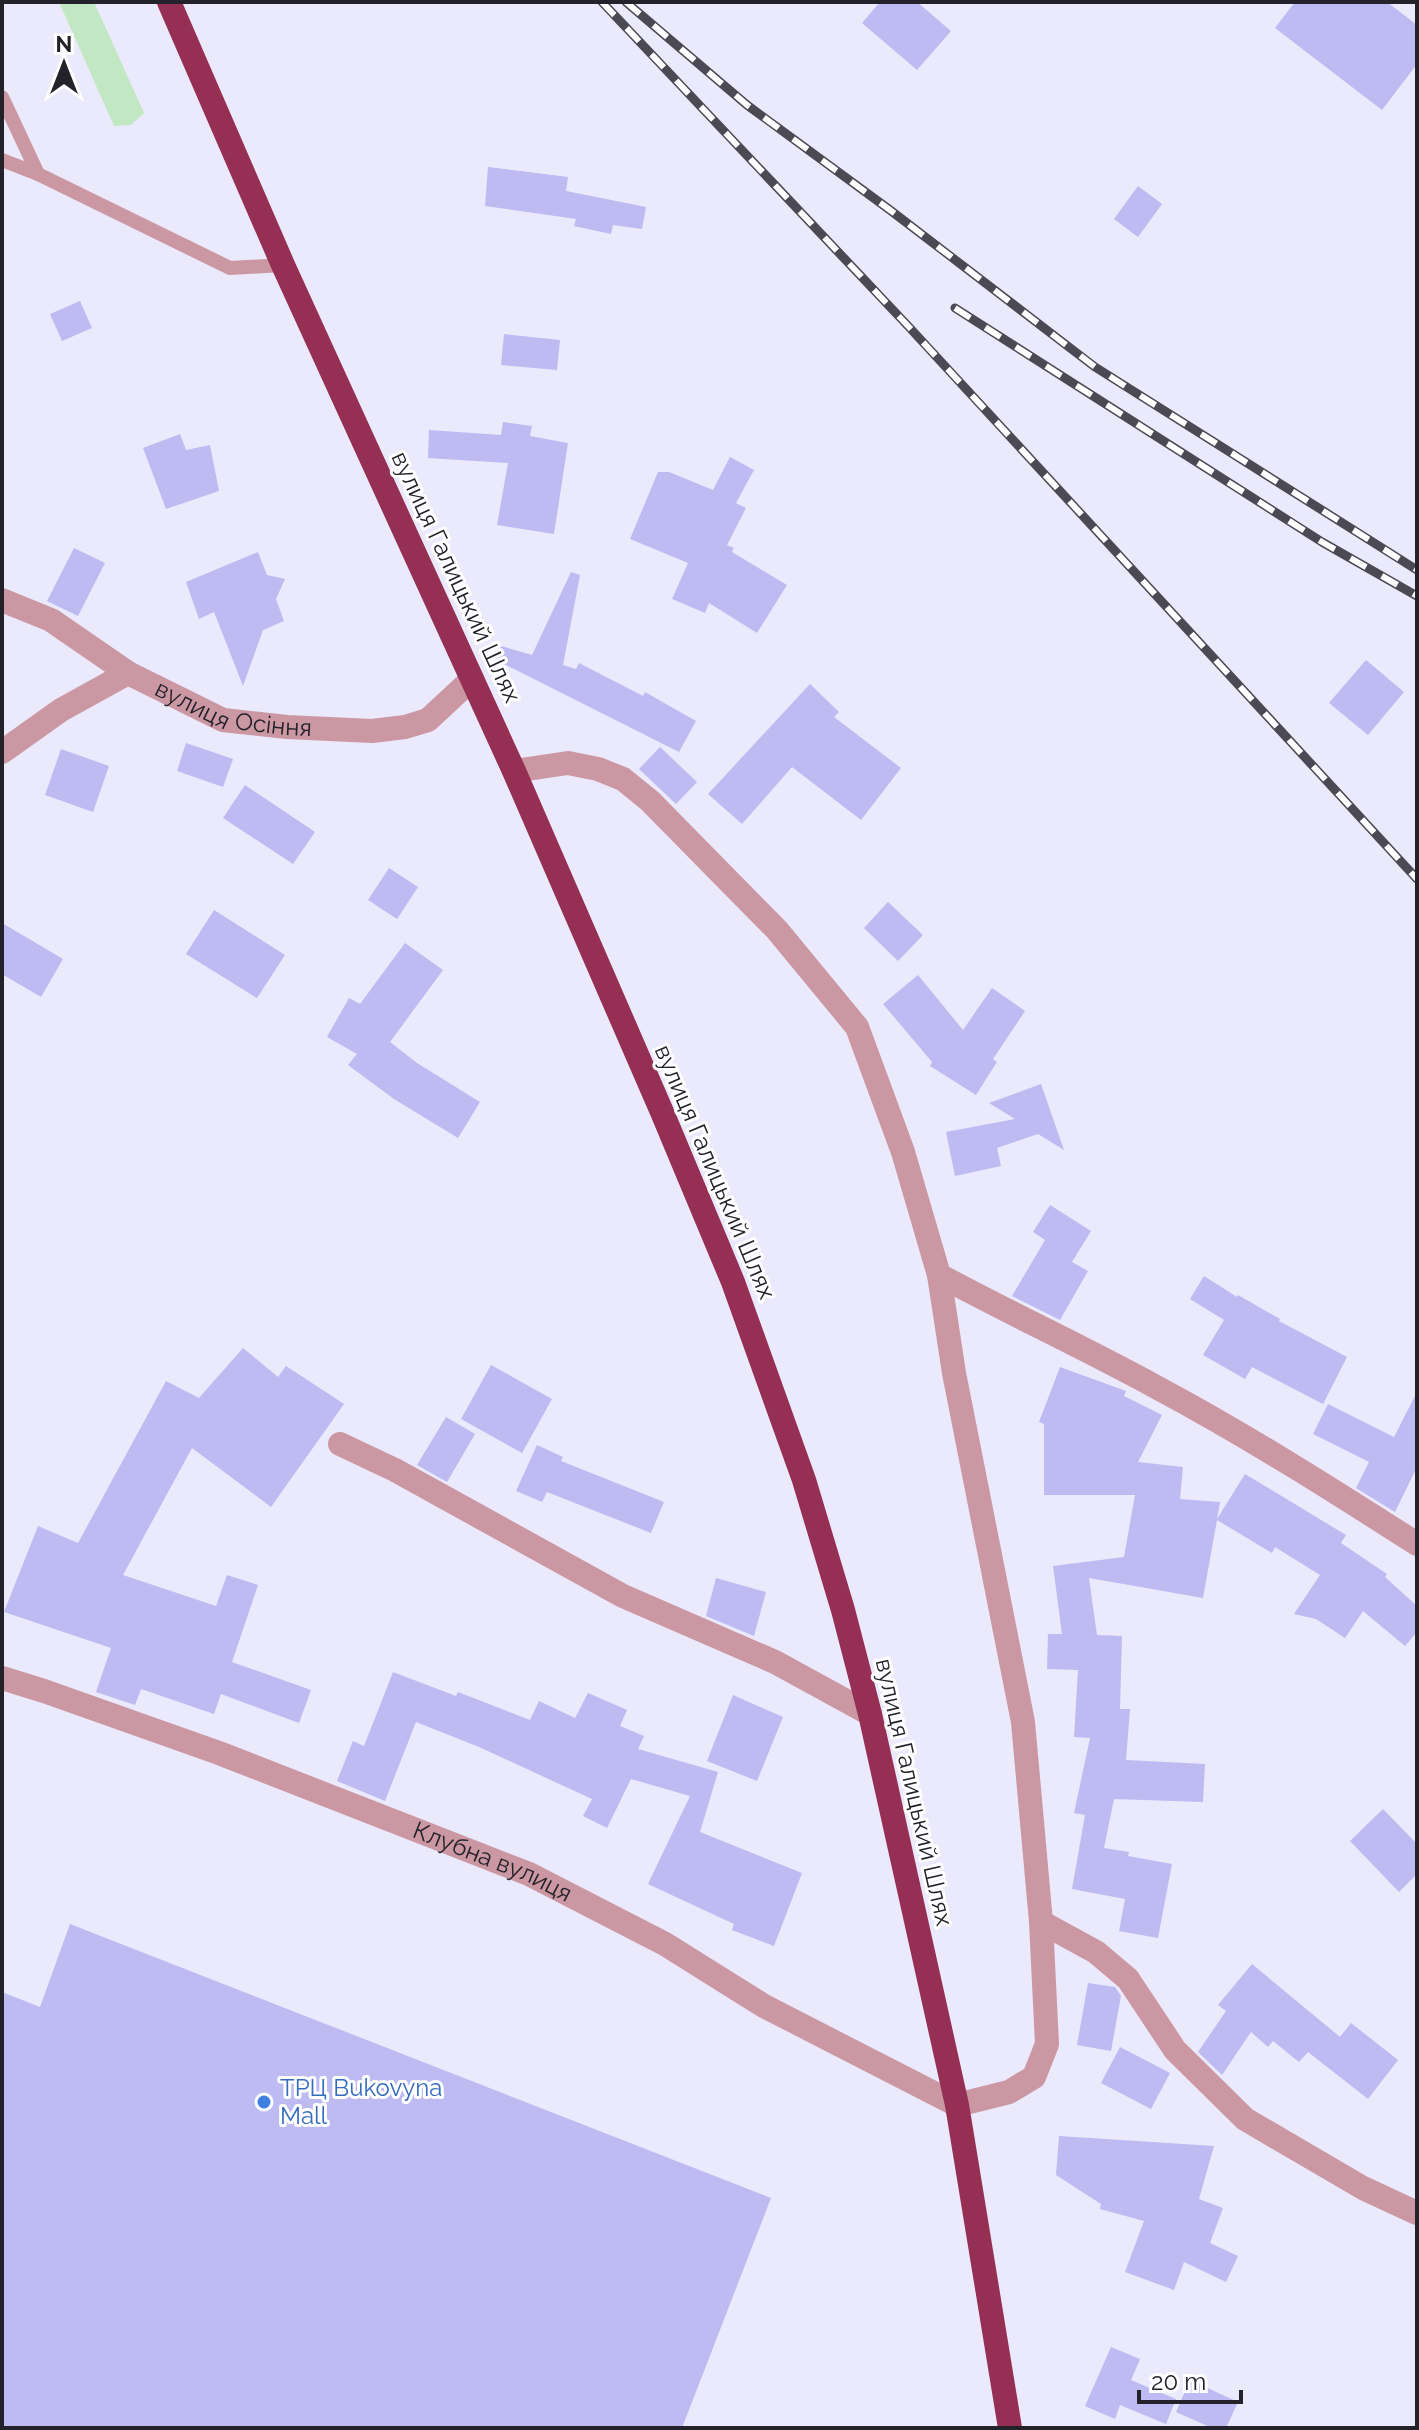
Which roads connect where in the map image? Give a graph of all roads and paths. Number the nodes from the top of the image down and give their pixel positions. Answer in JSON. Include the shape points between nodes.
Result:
{"nodes":[{"id":1,"x":169,"y":2,"type":"edge"},
{"id":2,"x":2,"y":97,"type":"edge"},
{"id":3,"x":2,"y":160,"type":"edge"},
{"id":4,"x":38,"y":174,"type":"junction"},
{"id":5,"x":283,"y":265,"type":"junction"},
{"id":6,"x":2,"y":600,"type":"edge"},
{"id":7,"x":128,"y":673,"type":"junction"},
{"id":8,"x":472,"y":679,"type":"junction"},
{"id":9,"x":2,"y":752,"type":"edge"},
{"id":10,"x":514,"y":771,"type":"junction"},
{"id":11,"x":939,"y":1275,"type":"junction"},
{"id":12,"x":340,"y":1444,"type":"dead end"},
{"id":13,"x":1417,"y":1544,"type":"edge"},
{"id":14,"x":2,"y":1678,"type":"edge"},
{"id":15,"x":870,"y":1714,"type":"junction"},
{"id":16,"x":1041,"y":1922,"type":"junction"},
{"id":17,"x":957,"y":2105,"type":"junction"},
{"id":18,"x":1417,"y":2213,"type":"edge"},
{"id":19,"x":1010,"y":2428,"type":"edge"}],
"edges":[{"from":1,"to":5,"type":"highway","name":"вулиця Галицький Шлях"},
{"from":2,"to":4,"type":"lane"},
{"from":3,"to":4,"type":"lane"},
{"from":4,"to":5,"type":"lane","via":[[230,268]]},
{"from":5,"to":8,"type":"highway","name":"вулиця Галицький Шлях"},
{"from":6,"to":7,"type":"street","name":"вулиця Осіння","via":[[51,620]]},
{"from":7,"to":8,"type":"street","name":"вулиця Осіння","via":[[223,720],[372,731],[428,720]]},
{"from":7,"to":9,"type":"street","via":[[61,710]]},
{"from":8,"to":10,"type":"highway","name":"вулиця Галицький Шлях"},
{"from":10,"to":11,"type":"street","via":[[568,763],[623,779],[777,930],[857,1027],[903,1152]]},
{"from":10,"to":15,"type":"highway","name":"вулиця Галицький Шлях","via":[[733,1282],[804,1480]]},
{"from":11,"to":13,"type":"street","via":[[1168,1394],[1287,1461]]},
{"from":11,"to":16,"type":"street","via":[[1023,1722]]},
{"from":12,"to":15,"type":"street","via":[[623,1596],[775,1662]]},
{"from":14,"to":17,"type":"street","name":"Клубна вулиця","via":[[219,1753],[529,1874],[665,1944],[764,2006]]},
{"from":15,"to":17,"type":"highway","name":"вулиця Галицький Шлях"},
{"from":16,"to":17,"type":"street","via":[[1047,2044],[1034,2077],[1009,2092]]},
{"from":16,"to":18,"type":"street","via":[[1096,1952],[1128,1979],[1175,2050],[1245,2119]]},
{"from":17,"to":19,"type":"highway","name":"вулиця Галицький Шлях"}]}
